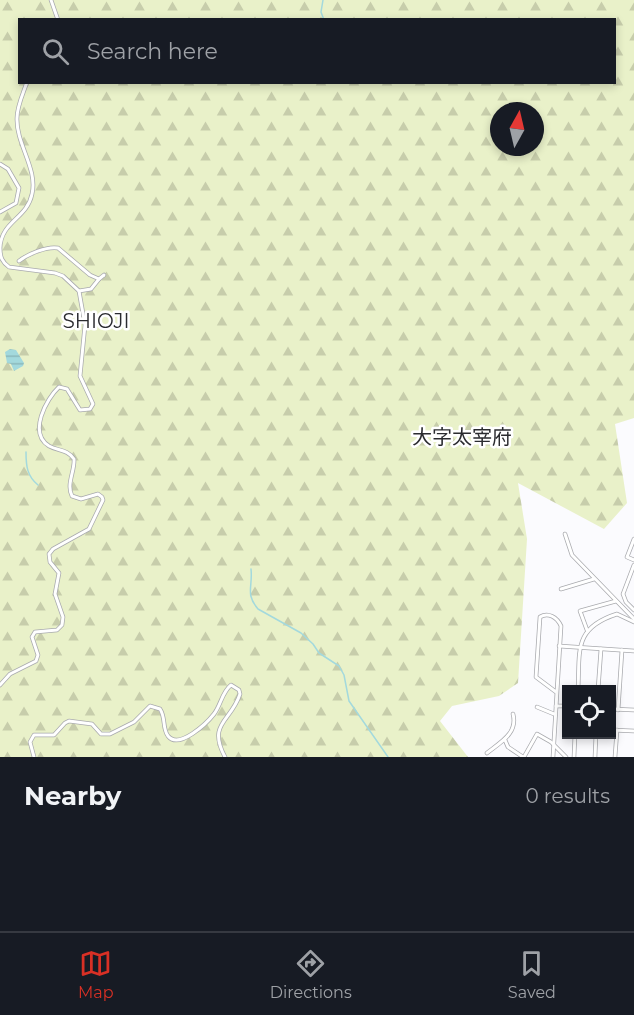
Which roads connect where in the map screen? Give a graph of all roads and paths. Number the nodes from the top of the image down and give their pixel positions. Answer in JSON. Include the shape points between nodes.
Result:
{"nodes":[{"id":1,"x":51,"y":0,"type":"edge"},
{"id":2,"x":57,"y":18,"type":"edge"},
{"id":3,"x":26,"y":84,"type":"edge"},
{"id":4,"x":0,"y":164,"type":"edge"},
{"id":5,"x":0,"y":212,"type":"edge"},
{"id":6,"x":19,"y":261,"type":"dead end"},
{"id":7,"x":1,"y":262,"type":"edge"},
{"id":8,"x":104,"y":275,"type":"dead end"},
{"id":9,"x":99,"y":279,"type":"junction"},
{"id":10,"x":79,"y":291,"type":"junction"},
{"id":11,"x":565,"y":534,"type":"dead end"},
{"id":12,"x":634,"y":539,"type":"edge"},
{"id":13,"x":634,"y":560,"type":"edge"},
{"id":14,"x":634,"y":565,"type":"edge"},
{"id":15,"x":629,"y":578,"type":"junction"},
{"id":16,"x":594,"y":579,"type":"junction"},
{"id":17,"x":634,"y":580,"type":"edge"},
{"id":18,"x":561,"y":589,"type":"dead end"},
{"id":19,"x":616,"y":601,"type":"junction"},
{"id":20,"x":634,"y":610,"type":"edge"},
{"id":21,"x":634,"y":620,"type":"edge"},
{"id":22,"x":587,"y":630,"type":"junction"},
{"id":23,"x":560,"y":646,"type":"junction"},
{"id":24,"x":580,"y":648,"type":"junction"},
{"id":25,"x":601,"y":649,"type":"junction"},
{"id":26,"x":622,"y":650,"type":"junction"},
{"id":27,"x":634,"y":651,"type":"edge"},
{"id":28,"x":0,"y":685,"type":"edge"},
{"id":29,"x":578,"y":685,"type":"edge"},
{"id":30,"x":598,"y":685,"type":"edge"},
{"id":31,"x":556,"y":692,"type":"junction"},
{"id":32,"x":556,"y":706,"type":"junction"},
{"id":33,"x":562,"y":706,"type":"edge"},
{"id":34,"x":537,"y":707,"type":"dead end"},
{"id":35,"x":618,"y":710,"type":"joint"},
{"id":36,"x":634,"y":710,"type":"edge"},
{"id":37,"x":513,"y":714,"type":"dead end"},
{"id":38,"x":555,"y":714,"type":"junction"},
{"id":39,"x":617,"y":730,"type":"joint"},
{"id":40,"x":634,"y":731,"type":"edge"},
{"id":41,"x":575,"y":739,"type":"edge"},
{"id":42,"x":596,"y":739,"type":"edge"},
{"id":43,"x":505,"y":740,"type":"junction"},
{"id":44,"x":554,"y":744,"type":"junction"},
{"id":45,"x":487,"y":753,"type":"dead end"},
{"id":46,"x":33,"y":757,"type":"edge"},
{"id":47,"x":225,"y":757,"type":"edge"},
{"id":48,"x":524,"y":757,"type":"edge"},
{"id":49,"x":553,"y":757,"type":"edge"},
{"id":50,"x":566,"y":757,"type":"edge"},
{"id":51,"x":574,"y":757,"type":"edge"},
{"id":52,"x":595,"y":757,"type":"edge"},
{"id":53,"x":615,"y":757,"type":"edge"}],
"edges":[{"from":1,"to":2,"type":"street"},
{"from":3,"to":7,"type":"street","via":[[16,119],[33,189],[26,209],[2,234]]},
{"from":4,"to":5,"type":"street","via":[[8,169],[19,188],[16,203]]},
{"from":6,"to":9,"type":"street","via":[[51,247],[58,248]]},
{"from":7,"to":10,"type":"street","via":[[15,269],[55,273]]},
{"from":8,"to":9,"type":"street"},
{"from":9,"to":10,"type":"street","via":[[91,289]]},
{"from":10,"to":28,"type":"street","via":[[85,325],[80,376],[93,404],[90,409],[80,410],[67,389],[59,387],[38,428],[48,445],[72,455],[72,496],[81,499],[98,494],[102,505],[86,531],[49,554],[59,573],[55,594],[62,625],[57,630],[35,632],[32,638],[36,661],[10,674]]},
{"from":11,"to":16,"type":"street","via":[[572,555]]},
{"from":12,"to":13,"type":"street","via":[[627,557]]},
{"from":14,"to":15,"type":"street"},
{"from":15,"to":17,"type":"street"},
{"from":15,"to":20,"type":"street","via":[[623,596]]},
{"from":16,"to":18,"type":"street"},
{"from":16,"to":19,"type":"street"},
{"from":19,"to":21,"type":"street"},
{"from":19,"to":22,"type":"street","via":[[580,611]]},
{"from":21,"to":22,"type":"street","via":[[616,614]]},
{"from":22,"to":24,"type":"street"},
{"from":23,"to":24,"type":"street"},
{"from":23,"to":31,"type":"street"},
{"from":23,"to":31,"type":"street","via":[[560,623],[550,616],[540,617],[536,677]]},
{"from":24,"to":25,"type":"street"},
{"from":24,"to":29,"type":"street"},
{"from":25,"to":26,"type":"street"},
{"from":25,"to":30,"type":"street"},
{"from":26,"to":27,"type":"street"},
{"from":26,"to":35,"type":"street"},
{"from":31,"to":32,"type":"street"},
{"from":32,"to":33,"type":"street"},
{"from":32,"to":38,"type":"street"},
{"from":34,"to":38,"type":"street"},
{"from":35,"to":36,"type":"street"},
{"from":37,"to":43,"type":"street","via":[[512,731]]},
{"from":38,"to":44,"type":"street"},
{"from":39,"to":40,"type":"street"},
{"from":39,"to":53,"type":"street"},
{"from":41,"to":51,"type":"street"},
{"from":42,"to":52,"type":"street"},
{"from":43,"to":45,"type":"street"},
{"from":43,"to":48,"type":"street","via":[[505,745]]},
{"from":44,"to":48,"type":"street","via":[[537,734]]},
{"from":44,"to":49,"type":"street"},
{"from":44,"to":50,"type":"street"},
{"from":46,"to":47,"type":"street","via":[[30,742],[34,735],[54,735],[69,721],[92,724],[101,734],[110,734],[134,722],[150,706],[160,709],[169,737],[184,739],[214,714],[231,685],[240,694],[219,730]]}]}
